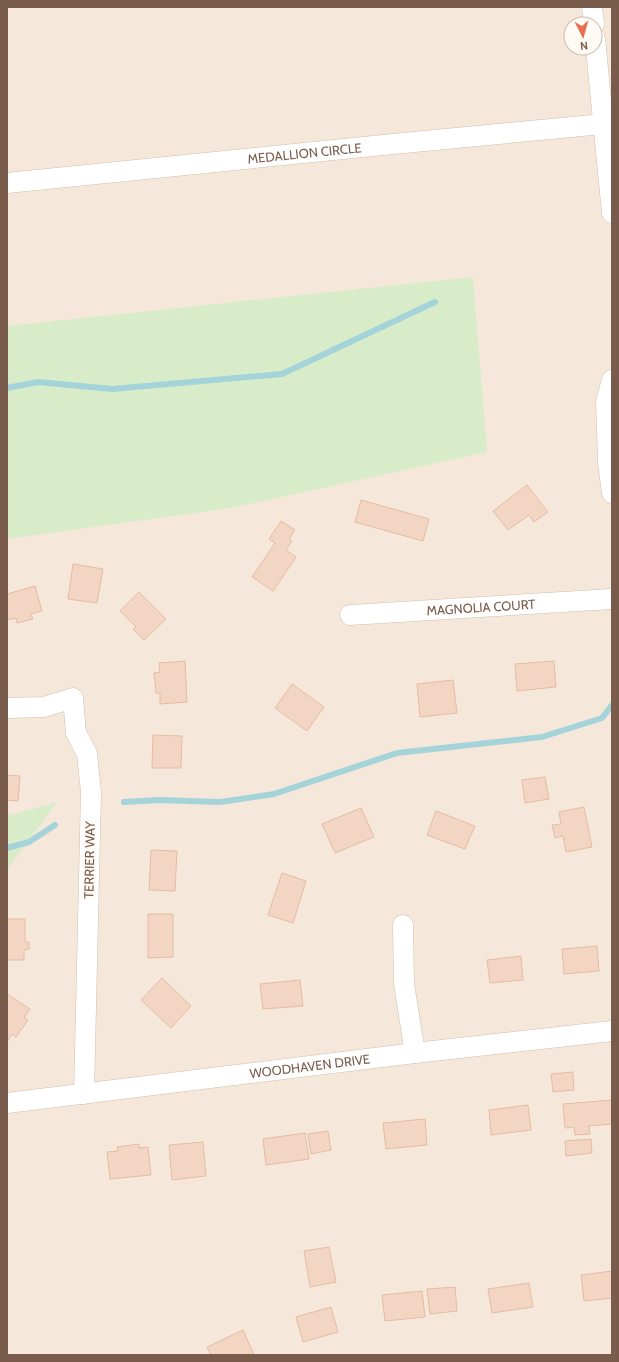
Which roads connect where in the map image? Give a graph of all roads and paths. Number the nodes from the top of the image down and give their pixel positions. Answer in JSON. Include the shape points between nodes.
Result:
{"nodes":[{"id":1,"x":597,"y":56,"type":"edge"},
{"id":2,"x":603,"y":124,"type":"junction"},
{"id":3,"x":7,"y":183,"type":"edge"},
{"id":4,"x":612,"y":213,"type":"edge"},
{"id":5,"x":612,"y":380,"type":"edge"},
{"id":6,"x":612,"y":493,"type":"edge"},
{"id":7,"x":612,"y":599,"type":"edge"},
{"id":8,"x":350,"y":615,"type":"dead end"},
{"id":9,"x":7,"y":708,"type":"edge"},
{"id":10,"x":403,"y":925,"type":"dead end"},
{"id":11,"x":612,"y":1031,"type":"edge"},
{"id":12,"x":415,"y":1053,"type":"junction"},
{"id":13,"x":84,"y":1094,"type":"junction"},
{"id":14,"x":7,"y":1103,"type":"edge"}],
"edges":[{"from":1,"to":2,"type":"street"},
{"from":2,"to":3,"type":"street","name":"MEDALLION CIRCLE"},
{"from":2,"to":4,"type":"street"},
{"from":5,"to":6,"type":"street","via":[[606,402],[608,463]]},
{"from":7,"to":8,"type":"street","name":"MAGNOLIA COURT"},
{"from":9,"to":13,"type":"street","name":"TERRIER WAY","via":[[44,707],[73,698],[76,733],[87,754],[91,792]]},
{"from":10,"to":12,"type":"street","via":[[404,984]]},
{"from":11,"to":12,"type":"street","name":"WOODHAVEN DRIVE"},
{"from":12,"to":13,"type":"street","name":"WOODHAVEN DRIVE"},
{"from":13,"to":14,"type":"street","name":"WOODHAVEN DRIVE"}]}
